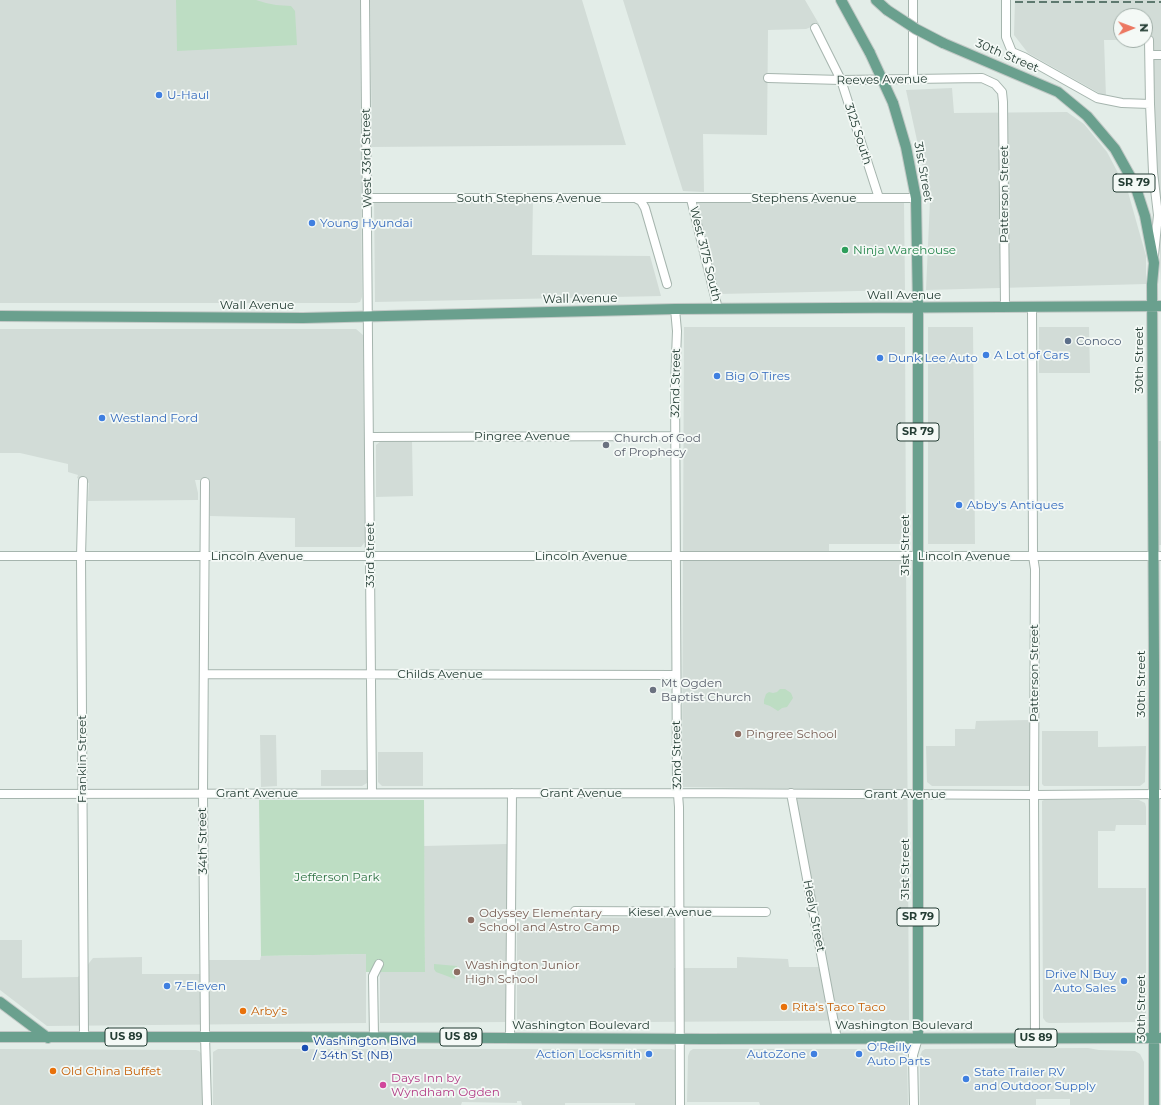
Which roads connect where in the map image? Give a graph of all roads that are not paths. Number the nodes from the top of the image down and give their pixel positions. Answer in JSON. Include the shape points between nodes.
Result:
{"nodes":[{"id":1,"x":365,"y":0,"type":"edge"},
{"id":2,"x":841,"y":0,"type":"edge"},
{"id":3,"x":876,"y":0,"type":"edge"},
{"id":4,"x":913,"y":0,"type":"edge"},
{"id":5,"x":1006,"y":0,"type":"edge"},
{"id":6,"x":814,"y":28,"type":"dead end"},
{"id":7,"x":1150,"y":48,"type":"edge"},
{"id":8,"x":1150,"y":55,"type":"junction"},
{"id":9,"x":1161,"y":55,"type":"edge"},
{"id":10,"x":768,"y":78,"type":"dead end"},
{"id":11,"x":913,"y":79,"type":"junction"},
{"id":12,"x":841,"y":80,"type":"junction"},
{"id":13,"x":995,"y":84,"type":"joint"},
{"id":14,"x":1150,"y":104,"type":"junction"},
{"id":15,"x":367,"y":198,"type":"junction"},
{"id":16,"x":692,"y":198,"type":"junction"},
{"id":17,"x":879,"y":198,"type":"junction"},
{"id":18,"x":916,"y":198,"type":"junction"},
{"id":19,"x":636,"y":199,"type":"junction"},
{"id":20,"x":1154,"y":263,"type":"junction"},
{"id":21,"x":667,"y":284,"type":"dead end"},
{"id":22,"x":1157,"y":306,"type":"edge"},
{"id":23,"x":1005,"y":307,"type":"junction"},
{"id":24,"x":1032,"y":307,"type":"junction"},
{"id":25,"x":918,"y":308,"type":"junction"},
{"id":26,"x":675,"y":309,"type":"junction"},
{"id":27,"x":718,"y":309,"type":"junction"},
{"id":28,"x":0,"y":316,"type":"edge"},
{"id":29,"x":368,"y":316,"type":"junction"},
{"id":30,"x":675,"y":436,"type":"junction"},
{"id":31,"x":1157,"y":436,"type":"edge"},
{"id":32,"x":370,"y":437,"type":"junction"},
{"id":33,"x":82,"y":481,"type":"dead end"},
{"id":34,"x":204,"y":482,"type":"dead end"},
{"id":35,"x":918,"y":555,"type":"junction"},
{"id":36,"x":0,"y":556,"type":"edge"},
{"id":37,"x":81,"y":556,"type":"junction"},
{"id":38,"x":204,"y":556,"type":"junction"},
{"id":39,"x":370,"y":556,"type":"junction"},
{"id":40,"x":676,"y":556,"type":"junction"},
{"id":41,"x":1033,"y":556,"type":"junction"},
{"id":42,"x":1157,"y":556,"type":"edge"},
{"id":43,"x":1158,"y":665,"type":"edge"},
{"id":44,"x":204,"y":674,"type":"junction"},
{"id":45,"x":371,"y":674,"type":"junction"},
{"id":46,"x":676,"y":675,"type":"junction"},
{"id":47,"x":372,"y":793,"type":"junction"},
{"id":48,"x":512,"y":793,"type":"junction"},
{"id":49,"x":678,"y":793,"type":"junction"},
{"id":50,"x":791,"y":793,"type":"junction"},
{"id":51,"x":0,"y":794,"type":"edge"},
{"id":52,"x":83,"y":794,"type":"junction"},
{"id":53,"x":203,"y":794,"type":"junction"},
{"id":54,"x":1157,"y":794,"type":"edge"},
{"id":55,"x":918,"y":795,"type":"junction"},
{"id":56,"x":1034,"y":795,"type":"junction"},
{"id":57,"x":575,"y":911,"type":"dead end"},
{"id":58,"x":680,"y":912,"type":"junction"},
{"id":59,"x":766,"y":912,"type":"dead end"},
{"id":60,"x":379,"y":964,"type":"dead end"},
{"id":61,"x":0,"y":1002,"type":"edge"},
{"id":62,"x":205,"y":1036,"type":"junction"},
{"id":63,"x":0,"y":1037,"type":"edge"},
{"id":64,"x":84,"y":1037,"type":"junction"},
{"id":65,"x":374,"y":1037,"type":"junction"},
{"id":66,"x":48,"y":1038,"type":"junction"},
{"id":67,"x":510,"y":1038,"type":"junction"},
{"id":68,"x":680,"y":1038,"type":"junction"},
{"id":69,"x":837,"y":1038,"type":"junction"},
{"id":70,"x":918,"y":1038,"type":"junction"},
{"id":71,"x":1035,"y":1038,"type":"junction"},
{"id":72,"x":1157,"y":1038,"type":"edge"},
{"id":73,"x":208,"y":1105,"type":"edge"},
{"id":74,"x":680,"y":1105,"type":"edge"},
{"id":75,"x":914,"y":1105,"type":"edge"},
{"id":76,"x":1154,"y":1105,"type":"edge"}],
"edges":[{"from":1,"to":15,"type":"street","name":"West 33rd Street"},
{"from":2,"to":18,"type":"main road","name":"31st Street","number":"SR 79","bridge":true,"via":[[870,53],[893,103],[906,147]]},
{"from":3,"to":20,"type":"main road","name":"30th Street","number":"SR 79","bridge":true,"via":[[916,29],[943,43],[1058,92],[1087,116],[1115,149],[1135,185],[1145,216]]},
{"from":4,"to":11,"type":"street"},
{"from":5,"to":14,"type":"street","via":[[1006,37],[1012,52],[1098,98],[1122,103]]},
{"from":6,"to":12,"type":"street","name":"3125 South"},
{"from":7,"to":8,"type":"street","name":"30th Street"},
{"from":8,"to":9,"type":"street"},
{"from":8,"to":14,"type":"street","name":"30th Street"},
{"from":10,"to":12,"type":"street","name":"Reeves Avenue"},
{"from":11,"to":12,"type":"street","name":"Reeves Avenue"},
{"from":11,"to":13,"type":"street","name":"Reeves Avenue","via":[[982,78]]},
{"from":12,"to":17,"type":"street","name":"3125 South"},
{"from":13,"to":23,"type":"street","name":"Patterson Street","via":[[1002,92],[1003,102]]},
{"from":14,"to":20,"type":"street","name":"30th Street","via":[[1158,215]]},
{"from":15,"to":19,"type":"street","name":"South Stephens Avenue"},
{"from":15,"to":29,"type":"street","name":"West 33rd Street"},
{"from":16,"to":17,"type":"street","name":"Stephens Avenue"},
{"from":16,"to":19,"type":"street","name":"South Stephens Avenue"},
{"from":16,"to":27,"type":"street","name":"West 3175 South"},
{"from":17,"to":18,"type":"street","name":"Stephens Avenue"},
{"from":18,"to":25,"type":"main road","name":"31st Street","number":"SR 79"},
{"from":19,"to":21,"type":"street","via":[[641,201],[645,208]]},
{"from":20,"to":22,"type":"main road","name":"30th Street","number":"SR 79","via":[[1152,284]]},
{"from":22,"to":24,"type":"main road","name":"Wall Avenue"},
{"from":22,"to":31,"type":"main road","name":"30th Street","number":"SR 79"},
{"from":23,"to":24,"type":"main road","name":"Wall Avenue"},
{"from":23,"to":25,"type":"main road","name":"Wall Avenue"},
{"from":24,"to":41,"type":"street","name":"Patterson Street"},
{"from":25,"to":27,"type":"main road","name":"Wall Avenue"},
{"from":25,"to":35,"type":"main road","name":"31st Street","number":"SR 79"},
{"from":26,"to":27,"type":"main road","name":"Wall Avenue"},
{"from":26,"to":29,"type":"main road","name":"Wall Avenue"},
{"from":26,"to":30,"type":"street","name":"32nd Street"},
{"from":28,"to":29,"type":"main road","name":"Wall Avenue"},
{"from":29,"to":32,"type":"street","name":"33rd Street"},
{"from":30,"to":32,"type":"street","name":"Pingree Avenue"},
{"from":30,"to":40,"type":"street","name":"32nd Street"},
{"from":31,"to":42,"type":"main road","name":"30th Street","number":"SR 79"},
{"from":32,"to":39,"type":"street","name":"33rd Street"},
{"from":33,"to":37,"type":"street","name":"Franklin Street"},
{"from":34,"to":38,"type":"street","name":"34th Street"},
{"from":35,"to":40,"type":"street","name":"Lincoln Avenue"},
{"from":35,"to":41,"type":"street","name":"Lincoln Avenue"},
{"from":35,"to":55,"type":"main road","name":"31st Street","number":"SR 79"},
{"from":36,"to":37,"type":"street","name":"Lincoln Avenue"},
{"from":37,"to":38,"type":"street","name":"Lincoln Avenue"},
{"from":37,"to":52,"type":"street","name":"Franklin Street"},
{"from":38,"to":39,"type":"street","name":"Lincoln Avenue"},
{"from":38,"to":44,"type":"street","name":"34th Street"},
{"from":39,"to":40,"type":"street","name":"Lincoln Avenue"},
{"from":39,"to":45,"type":"street","name":"33rd Street"},
{"from":40,"to":46,"type":"street","name":"32nd Street"},
{"from":41,"to":42,"type":"street","name":"Lincoln Avenue"},
{"from":41,"to":56,"type":"street","name":"Patterson Street"},
{"from":42,"to":43,"type":"main road","name":"30th Street","number":"SR 79"},
{"from":43,"to":54,"type":"main road","name":"30th Street","number":"SR 79"},
{"from":44,"to":45,"type":"street","name":"Childs Avenue"},
{"from":44,"to":53,"type":"street","name":"34th Street"},
{"from":45,"to":46,"type":"street","name":"Childs Avenue"},
{"from":45,"to":47,"type":"street","name":"33rd Street"},
{"from":46,"to":49,"type":"street","name":"32nd Street"},
{"from":47,"to":48,"type":"street","name":"Grant Avenue"},
{"from":47,"to":53,"type":"street","name":"Grant Avenue"},
{"from":48,"to":49,"type":"street","name":"Grant Avenue"},
{"from":48,"to":67,"type":"street"},
{"from":49,"to":50,"type":"street","name":"Grant Avenue"},
{"from":49,"to":58,"type":"street","name":"32nd Street"},
{"from":50,"to":55,"type":"street","name":"Grant Avenue"},
{"from":50,"to":69,"type":"street","name":"Healy Street"},
{"from":51,"to":52,"type":"street","name":"Grant Avenue"},
{"from":52,"to":53,"type":"street","name":"Grant Avenue"},
{"from":52,"to":64,"type":"street","name":"Franklin Street"},
{"from":53,"to":62,"type":"street","name":"34th Street"},
{"from":54,"to":56,"type":"street","name":"Grant Avenue"},
{"from":54,"to":72,"type":"main road","name":"30th Street","number":"SR 79"},
{"from":55,"to":56,"type":"street","name":"Grant Avenue"},
{"from":55,"to":70,"type":"main road","name":"31st Street","number":"SR 79"},
{"from":56,"to":71,"type":"street","name":"Patterson Street"},
{"from":57,"to":58,"type":"street","name":"Kiesel Avenue"},
{"from":58,"to":59,"type":"street","name":"Kiesel Avenue"},
{"from":58,"to":68,"type":"street","name":"32nd Street"},
{"from":60,"to":65,"type":"street","via":[[373,976]]},
{"from":61,"to":66,"type":"main road"},
{"from":62,"to":64,"type":"main road","name":"Washington Boulevard","number":"US 89"},
{"from":62,"to":65,"type":"main road","name":"Washington Boulevard","number":"US 89"},
{"from":62,"to":73,"type":"street","name":"34th Street"},
{"from":63,"to":66,"type":"main road","name":"Washington Boulevard","number":"US 89"},
{"from":64,"to":66,"type":"main road","name":"Washington Boulevard","number":"US 89"},
{"from":65,"to":67,"type":"main road","name":"Washington Boulevard","number":"US 89"},
{"from":67,"to":68,"type":"main road","name":"Washington Boulevard","number":"US 89"},
{"from":68,"to":69,"type":"main road","name":"Washington Boulevard","number":"US 89"},
{"from":68,"to":74,"type":"street","name":"32nd Street"},
{"from":69,"to":70,"type":"main road","name":"Washington Boulevard","number":"US 89"},
{"from":70,"to":71,"type":"main road","name":"Washington Boulevard","number":"US 89"},
{"from":70,"to":75,"type":"street","name":"31st Street","via":[[913,1055]]},
{"from":71,"to":72,"type":"main road","name":"Washington Boulevard","number":"US 89"},
{"from":72,"to":76,"type":"main road","name":"30th Street","number":"SR 79"}]}
